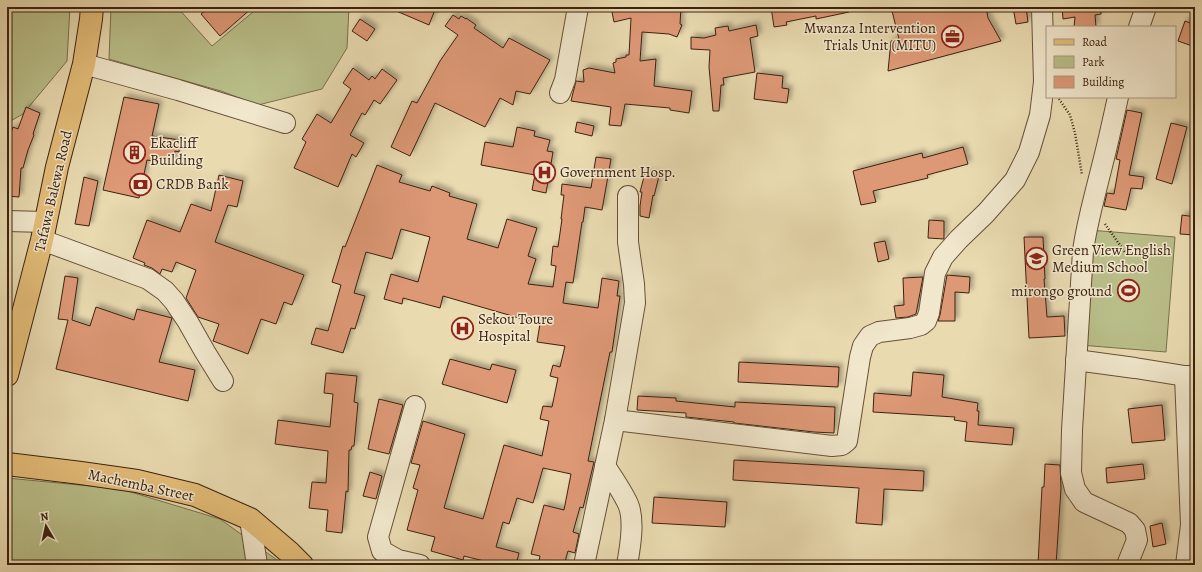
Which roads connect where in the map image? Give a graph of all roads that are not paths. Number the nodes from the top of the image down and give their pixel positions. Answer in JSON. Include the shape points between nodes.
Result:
{"nodes":[{"id":1,"x":92,"y":7,"type":"edge"},
{"id":2,"x":578,"y":7,"type":"edge"},
{"id":3,"x":1042,"y":7,"type":"edge"},
{"id":4,"x":1146,"y":7,"type":"edge"},
{"id":5,"x":1139,"y":26,"type":"edge"},
{"id":6,"x":84,"y":64,"type":"junction"},
{"id":7,"x":560,"y":93,"type":"dead end"},
{"id":8,"x":1118,"y":98,"type":"edge"},
{"id":9,"x":285,"y":123,"type":"dead end"},
{"id":10,"x":628,"y":196,"type":"dead end"},
{"id":11,"x":7,"y":221,"type":"edge"},
{"id":12,"x":43,"y":231,"type":"junction"},
{"id":13,"x":1076,"y":360,"type":"junction"},
{"id":14,"x":8,"y":368,"type":"edge"},
{"id":15,"x":1190,"y":376,"type":"edge"},
{"id":16,"x":223,"y":381,"type":"dead end"},
{"id":17,"x":415,"y":406,"type":"dead end"},
{"id":18,"x":615,"y":420,"type":"junction"},
{"id":19,"x":7,"y":464,"type":"edge"},
{"id":20,"x":605,"y":466,"type":"junction"},
{"id":21,"x":250,"y":519,"type":"junction"},
{"id":22,"x":257,"y":565,"type":"edge"},
{"id":23,"x":302,"y":565,"type":"edge"},
{"id":24,"x":420,"y":565,"type":"edge"},
{"id":25,"x":584,"y":565,"type":"edge"},
{"id":26,"x":627,"y":565,"type":"edge"},
{"id":27,"x":1127,"y":565,"type":"edge"},
{"id":28,"x":1186,"y":565,"type":"edge"}],
"edges":[{"from":1,"to":6,"type":"main road","name":"Tafawa Balewa Road"},
{"from":2,"to":7,"type":"street","via":[[565,80]]},
{"from":3,"to":18,"type":"street","via":[[1044,82],[1040,115],[1029,152],[1015,180],[943,257],[935,273],[926,321],[910,328],[879,332],[870,336],[863,346],[847,441],[842,445],[832,446]]},
{"from":4,"to":5,"type":"street"},
{"from":6,"to":9,"type":"street"},
{"from":6,"to":12,"type":"main road","name":"Tafawa Balewa Road"},
{"from":8,"to":13,"type":"street","via":[[1086,229]]},
{"from":10,"to":18,"type":"street","via":[[628,242],[635,303]]},
{"from":11,"to":12,"type":"street"},
{"from":12,"to":14,"type":"main road","name":"Tafawa Balewa Road"},
{"from":12,"to":16,"type":"street","via":[[148,279],[165,291],[188,322]]},
{"from":13,"to":15,"type":"street"},
{"from":13,"to":27,"type":"street","via":[[1072,437],[1072,473],[1075,489],[1084,502],[1129,523],[1135,530],[1137,540]]},
{"from":15,"to":28,"type":"street","via":[[1190,525]]},
{"from":17,"to":24,"type":"street","via":[[378,537],[382,551],[398,560]]},
{"from":18,"to":20,"type":"street"},
{"from":19,"to":21,"type":"main road","name":"Machemba Street","via":[[137,481],[196,495]]},
{"from":20,"to":25,"type":"street"},
{"from":20,"to":26,"type":"street","via":[[628,504],[631,537]]},
{"from":21,"to":22,"type":"street"},
{"from":21,"to":23,"type":"main road","name":"Machemba Street"}]}
